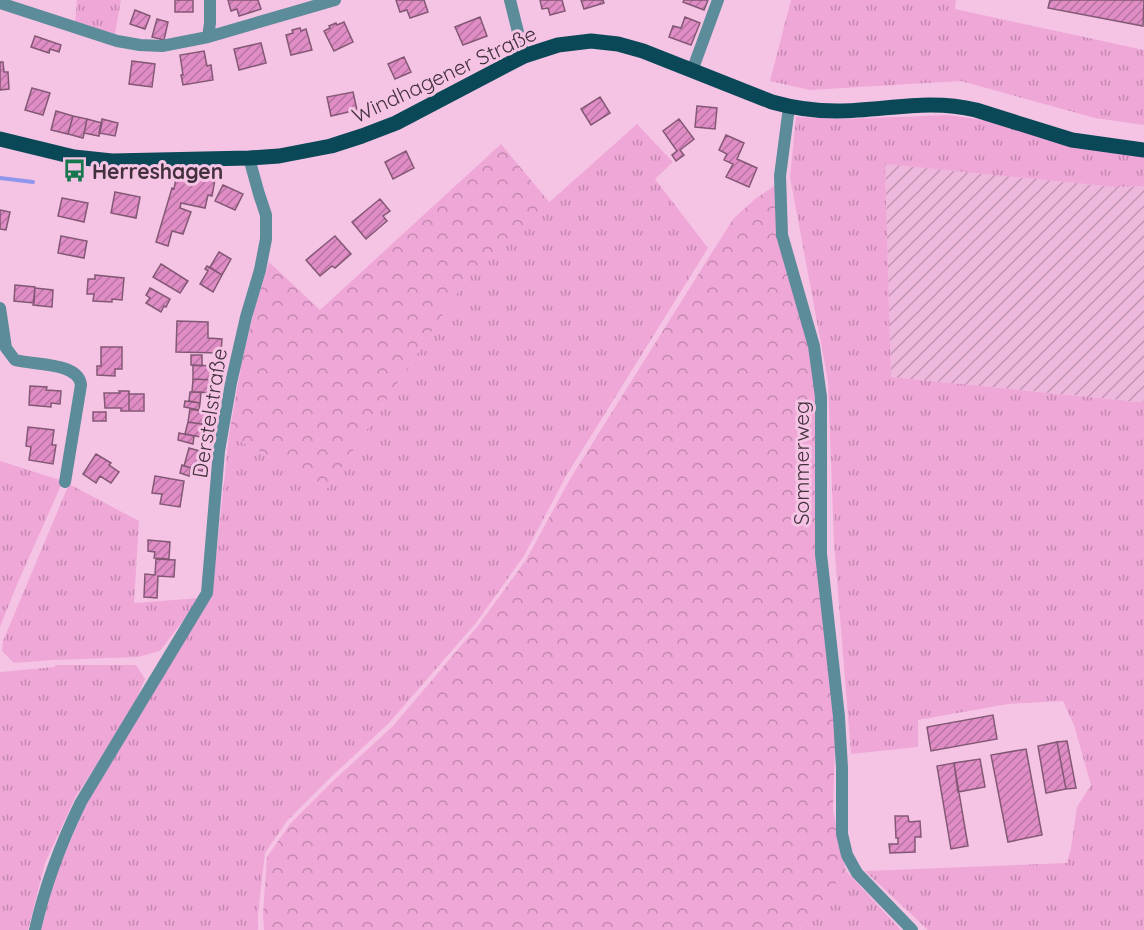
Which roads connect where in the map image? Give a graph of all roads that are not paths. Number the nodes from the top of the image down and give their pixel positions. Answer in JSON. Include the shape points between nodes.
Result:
{"nodes":[{"id":1,"x":210,"y":0,"type":"edge"},
{"id":2,"x":335,"y":0,"type":"edge"},
{"id":3,"x":510,"y":0,"type":"edge"},
{"id":4,"x":718,"y":0,"type":"edge"},
{"id":5,"x":0,"y":3,"type":"edge"},
{"id":6,"x":208,"y":37,"type":"junction"},
{"id":7,"x":524,"y":56,"type":"junction"},
{"id":8,"x":692,"y":71,"type":"junction"},
{"id":9,"x":789,"y":106,"type":"junction"},
{"id":10,"x":0,"y":139,"type":"edge"},
{"id":11,"x":1144,"y":150,"type":"edge"},
{"id":12,"x":249,"y":158,"type":"junction"},
{"id":13,"x":0,"y":308,"type":"edge"},
{"id":14,"x":65,"y":482,"type":"dead end"},
{"id":15,"x":35,"y":930,"type":"edge"},
{"id":16,"x":912,"y":930,"type":"edge"}],
"edges":[{"from":1,"to":6,"type":"street"},
{"from":2,"to":6,"type":"street"},
{"from":3,"to":7,"type":"street"},
{"from":4,"to":8,"type":"street"},
{"from":5,"to":6,"type":"street","via":[[129,43],[162,46]]},
{"from":7,"to":8,"type":"main road","name":"Windhagener Straße","via":[[558,45],[591,41],[643,51]]},
{"from":7,"to":12,"type":"main road","name":"Windhagener Straße","via":[[396,123],[362,136],[308,151]]},
{"from":8,"to":9,"type":"main road","name":"Windhagener Straße"},
{"from":9,"to":11,"type":"main road","name":"Windhagener Straße","via":[[837,111],[943,104],[1072,140]]},
{"from":9,"to":16,"type":"street","name":"Sommerweg","via":[[780,176],[782,236],[814,346],[821,397],[821,554],[839,717],[842,834],[857,873]]},
{"from":10,"to":12,"type":"main road","name":"Windhagener Straße","via":[[74,157],[112,161]]},
{"from":12,"to":15,"type":"street","name":"Derstelstraße","via":[[266,215],[267,239],[231,383],[219,451],[207,593],[81,802],[51,871]]},
{"from":13,"to":14,"type":"street","via":[[6,348],[15,360],[64,368],[80,380]]}]}
